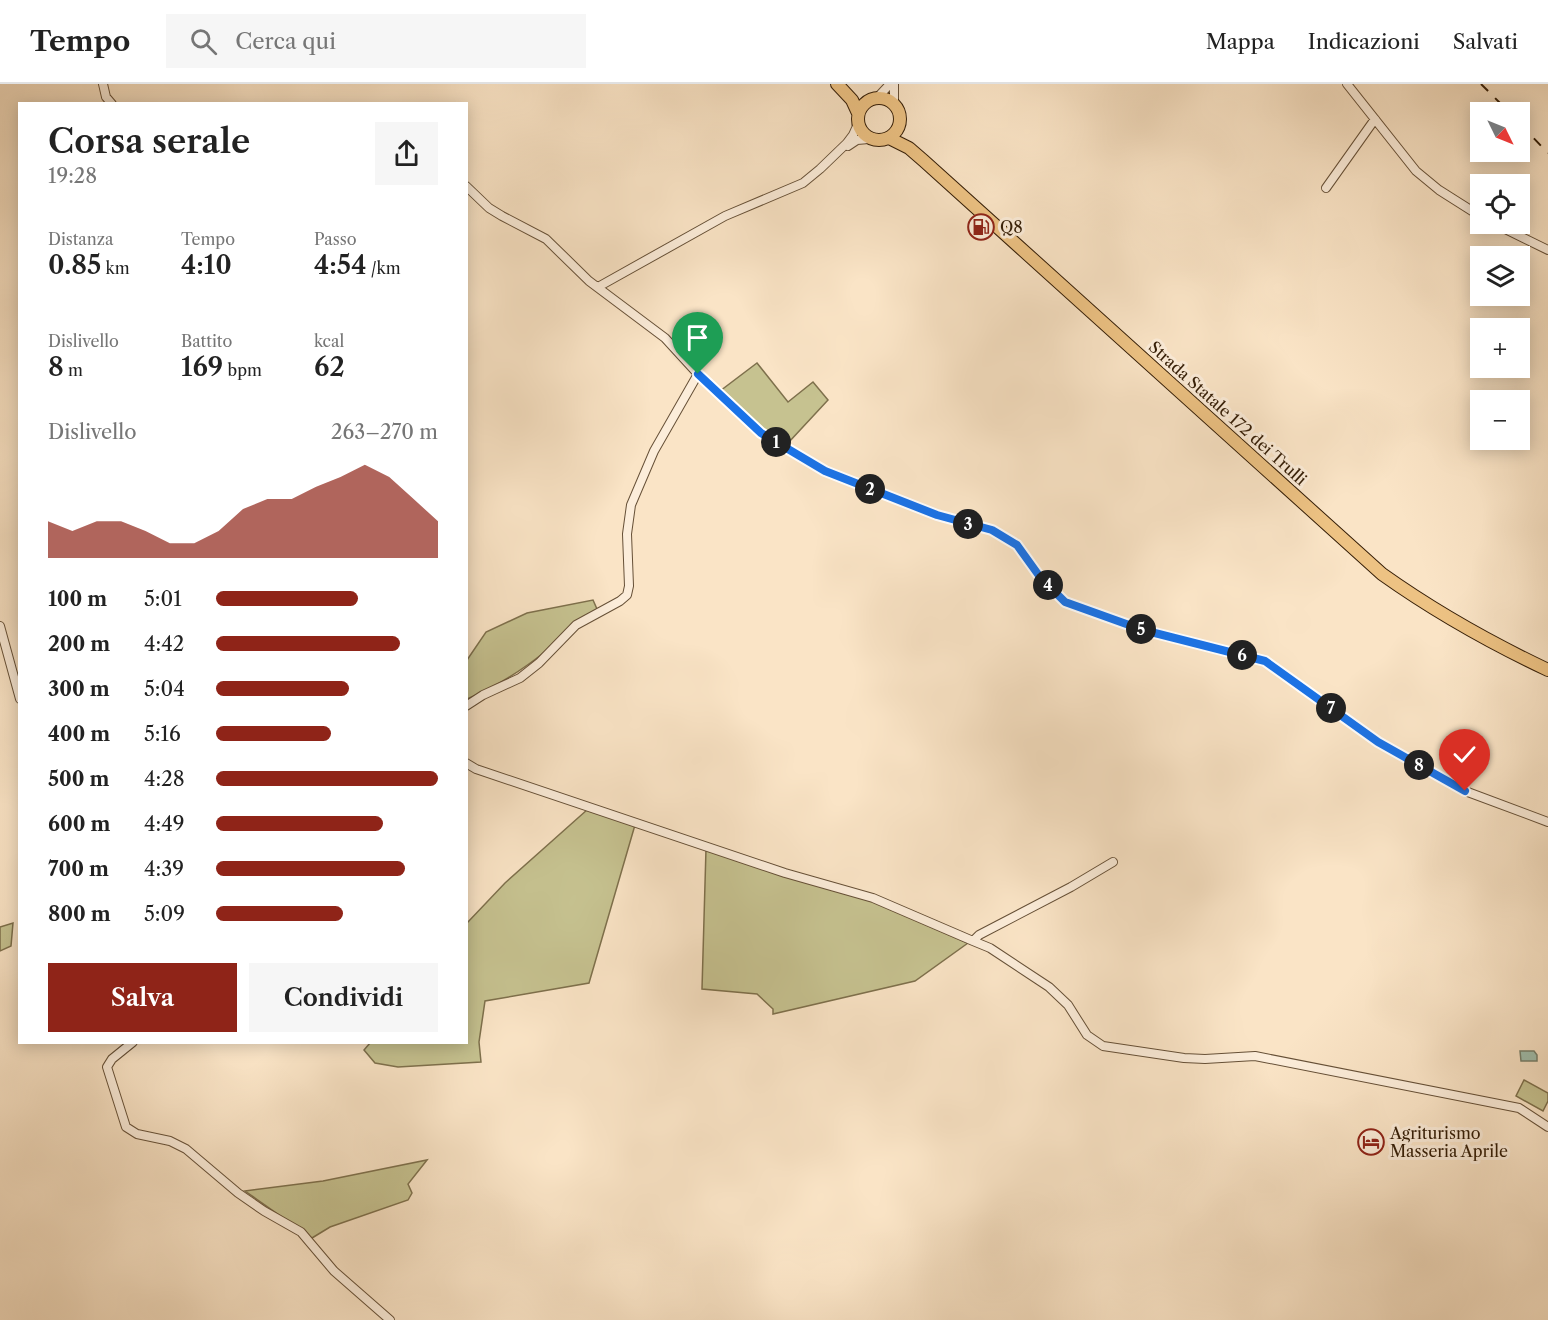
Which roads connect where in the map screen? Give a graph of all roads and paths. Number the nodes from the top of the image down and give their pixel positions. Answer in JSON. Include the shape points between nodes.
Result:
{"nodes":[{"id":1,"x":103,"y":84,"type":"edge"},
{"id":2,"x":837,"y":84,"type":"edge"},
{"id":3,"x":843,"y":84,"type":"edge"},
{"id":4,"x":892,"y":84,"type":"edge"},
{"id":5,"x":1347,"y":84,"type":"edge"},
{"id":6,"x":873,"y":99,"type":"junction"},
{"id":7,"x":110,"y":102,"type":"edge"},
{"id":8,"x":894,"y":104,"type":"junction"},
{"id":9,"x":858,"y":118,"type":"junction"},
{"id":10,"x":1375,"y":119,"type":"junction"},
{"id":11,"x":898,"y":128,"type":"junction"},
{"id":12,"x":889,"y":138,"type":"junction"},
{"id":13,"x":870,"y":139,"type":"junction"},
{"id":14,"x":909,"y":148,"type":"junction"},
{"id":15,"x":839,"y":151,"type":"junction"},
{"id":16,"x":468,"y":188,"type":"edge"},
{"id":17,"x":1326,"y":188,"type":"dead end"},
{"id":18,"x":1470,"y":210,"type":"edge"},
{"id":19,"x":1516,"y":234,"type":"edge"},
{"id":20,"x":1548,"y":250,"type":"edge"},
{"id":21,"x":598,"y":287,"type":"junction"},
{"id":22,"x":698,"y":374,"type":"junction"},
{"id":23,"x":0,"y":626,"type":"edge"},
{"id":24,"x":1548,"y":670,"type":"edge"},
{"id":25,"x":18,"y":692,"type":"edge"},
{"id":26,"x":468,"y":705,"type":"edge"},
{"id":27,"x":468,"y":764,"type":"edge"},
{"id":28,"x":1548,"y":822,"type":"edge"},
{"id":29,"x":1113,"y":862,"type":"dead end"},
{"id":30,"x":973,"y":941,"type":"junction"},
{"id":31,"x":131,"y":1044,"type":"edge"},
{"id":32,"x":1548,"y":1127,"type":"edge"},
{"id":33,"x":390,"y":1320,"type":"edge"}],
"edges":[{"from":1,"to":7,"type":"street"},
{"from":2,"to":9,"type":"main road","via":[[852,100]]},
{"from":3,"to":6,"type":"main road","via":[[858,95]]},
{"from":4,"to":6,"type":"street"},
{"from":4,"to":8,"type":"street"},
{"from":5,"to":10,"type":"street"},
{"from":6,"to":8,"type":"main road","via":[[884,98]]},
{"from":6,"to":9,"type":"main road","via":[[861,107]]},
{"from":8,"to":11,"type":"main road","name":"Strada Statale 172 dei Trulli","via":[[900,117]]},
{"from":9,"to":13,"type":"main road","via":[[860,131]]},
{"from":9,"to":15,"type":"street","via":[[854,135]]},
{"from":10,"to":17,"type":"street"},
{"from":10,"to":18,"type":"street","via":[[1416,171]]},
{"from":11,"to":12,"type":"main road"},
{"from":11,"to":14,"type":"main road","name":"Strada Statale 172 dei Trulli"},
{"from":12,"to":13,"type":"main road","name":"Strada Statale 172 dei Trulli"},
{"from":12,"to":14,"type":"main road","name":"Strada Statale 172 dei Trulli"},
{"from":13,"to":15,"type":"street","via":[[857,140]]},
{"from":14,"to":24,"type":"main road","name":"Strada Statale 172 dei Trulli","via":[[1382,574],[1407,592]]},
{"from":15,"to":21,"type":"street","via":[[803,183],[724,216]]},
{"from":16,"to":21,"type":"street","via":[[502,216],[546,239]]},
{"from":19,"to":20,"type":"street"},
{"from":21,"to":22,"type":"street","via":[[665,338]]},
{"from":22,"to":26,"type":"street","via":[[654,451],[631,505],[627,595],[576,625],[520,678]]},
{"from":22,"to":28,"type":"street","via":[[761,433],[825,471],[937,515],[992,530],[1017,545],[1040,577],[1065,602],[1143,630],[1265,661],[1378,742],[1465,791]]},
{"from":23,"to":25,"type":"street"},
{"from":27,"to":30,"type":"street","via":[[785,873],[873,898]]},
{"from":29,"to":30,"type":"street"},
{"from":30,"to":32,"type":"street","via":[[1049,987],[1068,1005],[1087,1035],[1103,1046],[1194,1058],[1255,1056],[1519,1108]]},
{"from":31,"to":33,"type":"street","via":[[106,1067],[126,1127],[186,1149],[238,1193],[301,1232],[334,1271]]}]}
